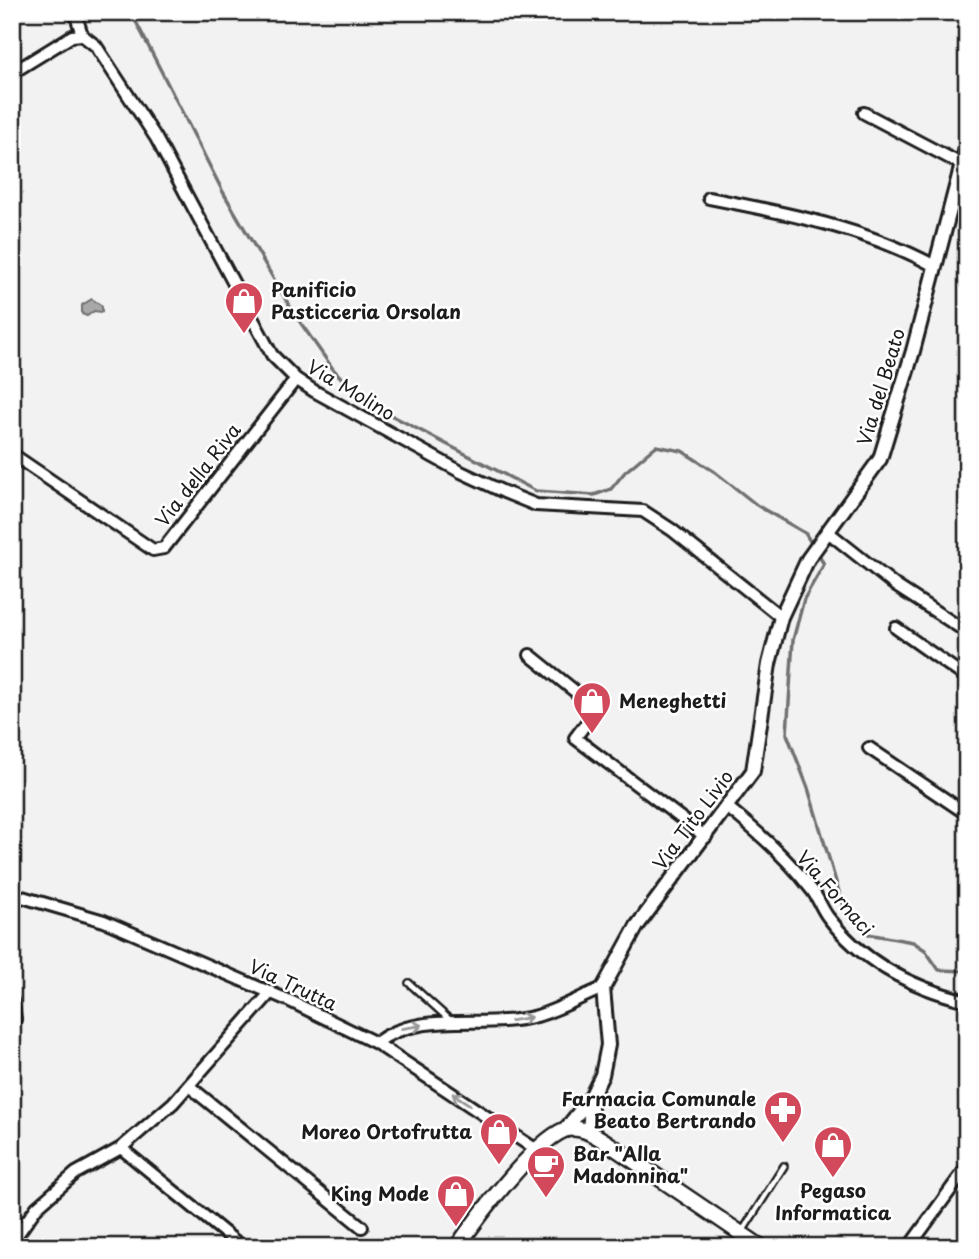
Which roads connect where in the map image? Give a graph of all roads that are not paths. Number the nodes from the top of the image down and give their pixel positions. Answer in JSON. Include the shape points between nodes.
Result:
{"nodes":[{"id":1,"x":75,"y":12,"type":"edge"},
{"id":2,"x":82,"y":35,"type":"junction"},
{"id":3,"x":12,"y":73,"type":"edge"},
{"id":4,"x":864,"y":113,"type":"dead end"},
{"id":5,"x":967,"y":145,"type":"edge"},
{"id":6,"x":961,"y":164,"type":"junction"},
{"id":7,"x":709,"y":198,"type":"dead end"},
{"id":8,"x":933,"y":265,"type":"junction"},
{"id":9,"x":296,"y":379,"type":"junction"},
{"id":10,"x":12,"y":454,"type":"edge"},
{"id":11,"x":824,"y":537,"type":"junction"},
{"id":12,"x":780,"y":617,"type":"junction"},
{"id":13,"x":896,"y":628,"type":"dead end"},
{"id":14,"x":967,"y":632,"type":"edge"},
{"id":15,"x":530,"y":655,"type":"dead end"},
{"id":16,"x":967,"y":678,"type":"edge"},
{"id":17,"x":869,"y":748,"type":"dead end"},
{"id":18,"x":727,"y":807,"type":"junction"},
{"id":19,"x":967,"y":814,"type":"edge"},
{"id":20,"x":706,"y":837,"type":"junction"},
{"id":21,"x":12,"y":894,"type":"edge"},
{"id":22,"x":409,"y":983,"type":"dead end"},
{"id":23,"x":603,"y":988,"type":"junction"},
{"id":24,"x":271,"y":992,"type":"junction"},
{"id":25,"x":12,"y":1001,"type":"edge"},
{"id":26,"x":967,"y":1001,"type":"edge"},
{"id":27,"x":453,"y":1023,"type":"junction"},
{"id":28,"x":12,"y":1024,"type":"edge"},
{"id":29,"x":376,"y":1043,"type":"junction"},
{"id":30,"x":189,"y":1086,"type":"junction"},
{"id":31,"x":592,"y":1096,"type":"junction"},
{"id":32,"x":565,"y":1130,"type":"junction"},
{"id":33,"x":589,"y":1131,"type":"junction"},
{"id":34,"x":121,"y":1148,"type":"junction"},
{"id":35,"x":538,"y":1151,"type":"junction"},
{"id":36,"x":784,"y":1166,"type":"dead end"},
{"id":37,"x":967,"y":1167,"type":"edge"},
{"id":38,"x":962,"y":1183,"type":"edge"},
{"id":39,"x":362,"y":1227,"type":"dead end"},
{"id":40,"x":741,"y":1235,"type":"junction"},
{"id":41,"x":12,"y":1242,"type":"edge"},
{"id":42,"x":242,"y":1247,"type":"edge"},
{"id":43,"x":457,"y":1247,"type":"edge"},
{"id":44,"x":761,"y":1247,"type":"edge"},
{"id":45,"x":909,"y":1247,"type":"edge"}],
"edges":[{"from":1,"to":2,"type":"street"},
{"from":2,"to":3,"type":"street","via":[[53,46]]},
{"from":2,"to":9,"type":"street","name":"Via Molino","via":[[96,46],[132,101],[272,355]]},
{"from":4,"to":6,"type":"street"},
{"from":5,"to":6,"type":"street","name":"Via del Beato"},
{"from":6,"to":8,"type":"street","name":"Via del Beato"},
{"from":7,"to":8,"type":"street","via":[[792,214],[898,246]]},
{"from":8,"to":11,"type":"street","name":"Via del Beato","via":[[914,351],[880,459]]},
{"from":9,"to":10,"type":"street","name":"Via della Riva","via":[[164,548],[153,550]]},
{"from":9,"to":12,"type":"street","name":"Via Molino","via":[[461,472],[536,505],[643,512]]},
{"from":11,"to":12,"type":"street","name":"Via del Beato"},
{"from":11,"to":14,"type":"street"},
{"from":12,"to":18,"type":"street","name":"Via Tito Livio","via":[[753,771]]},
{"from":13,"to":16,"type":"street"},
{"from":15,"to":20,"type":"street","via":[[597,709],[575,738]]},
{"from":17,"to":19,"type":"street"},
{"from":18,"to":20,"type":"street","name":"Via Tito Livio"},
{"from":18,"to":26,"type":"street","name":"Via Fornaci","via":[[786,862],[812,890],[828,917],[868,957],[931,992]]},
{"from":20,"to":23,"type":"street","name":"Via Tito Livio","via":[[637,926]]},
{"from":21,"to":24,"type":"street","name":"Via Trutta","via":[[104,921]]},
{"from":22,"to":27,"type":"lane"},
{"from":27,"to":23,"type":"street","one_way":true,"via":[[535,1016]]},
{"from":23,"to":31,"type":"street","via":[[608,1045]]},
{"from":24,"to":29,"type":"street","name":"Via Trutta"},
{"from":24,"to":30,"type":"street"},
{"from":25,"to":28,"type":"street"},
{"from":29,"to":27,"type":"street","one_way":true,"via":[[391,1031]]},
{"from":35,"to":29,"type":"street","name":"Via Trutta","one_way":true},
{"from":30,"to":34,"type":"street"},
{"from":30,"to":39,"type":"street"},
{"from":31,"to":32,"type":"street"},
{"from":31,"to":33,"type":"street"},
{"from":32,"to":33,"type":"main road"},
{"from":32,"to":35,"type":"main road"},
{"from":33,"to":40,"type":"main road"},
{"from":34,"to":41,"type":"street","via":[[76,1172],[37,1207]]},
{"from":34,"to":42,"type":"street"},
{"from":35,"to":43,"type":"main road","via":[[492,1199]]},
{"from":36,"to":40,"type":"lane"},
{"from":37,"to":38,"type":"street"},
{"from":38,"to":45,"type":"street"},
{"from":40,"to":44,"type":"main road"}]}
